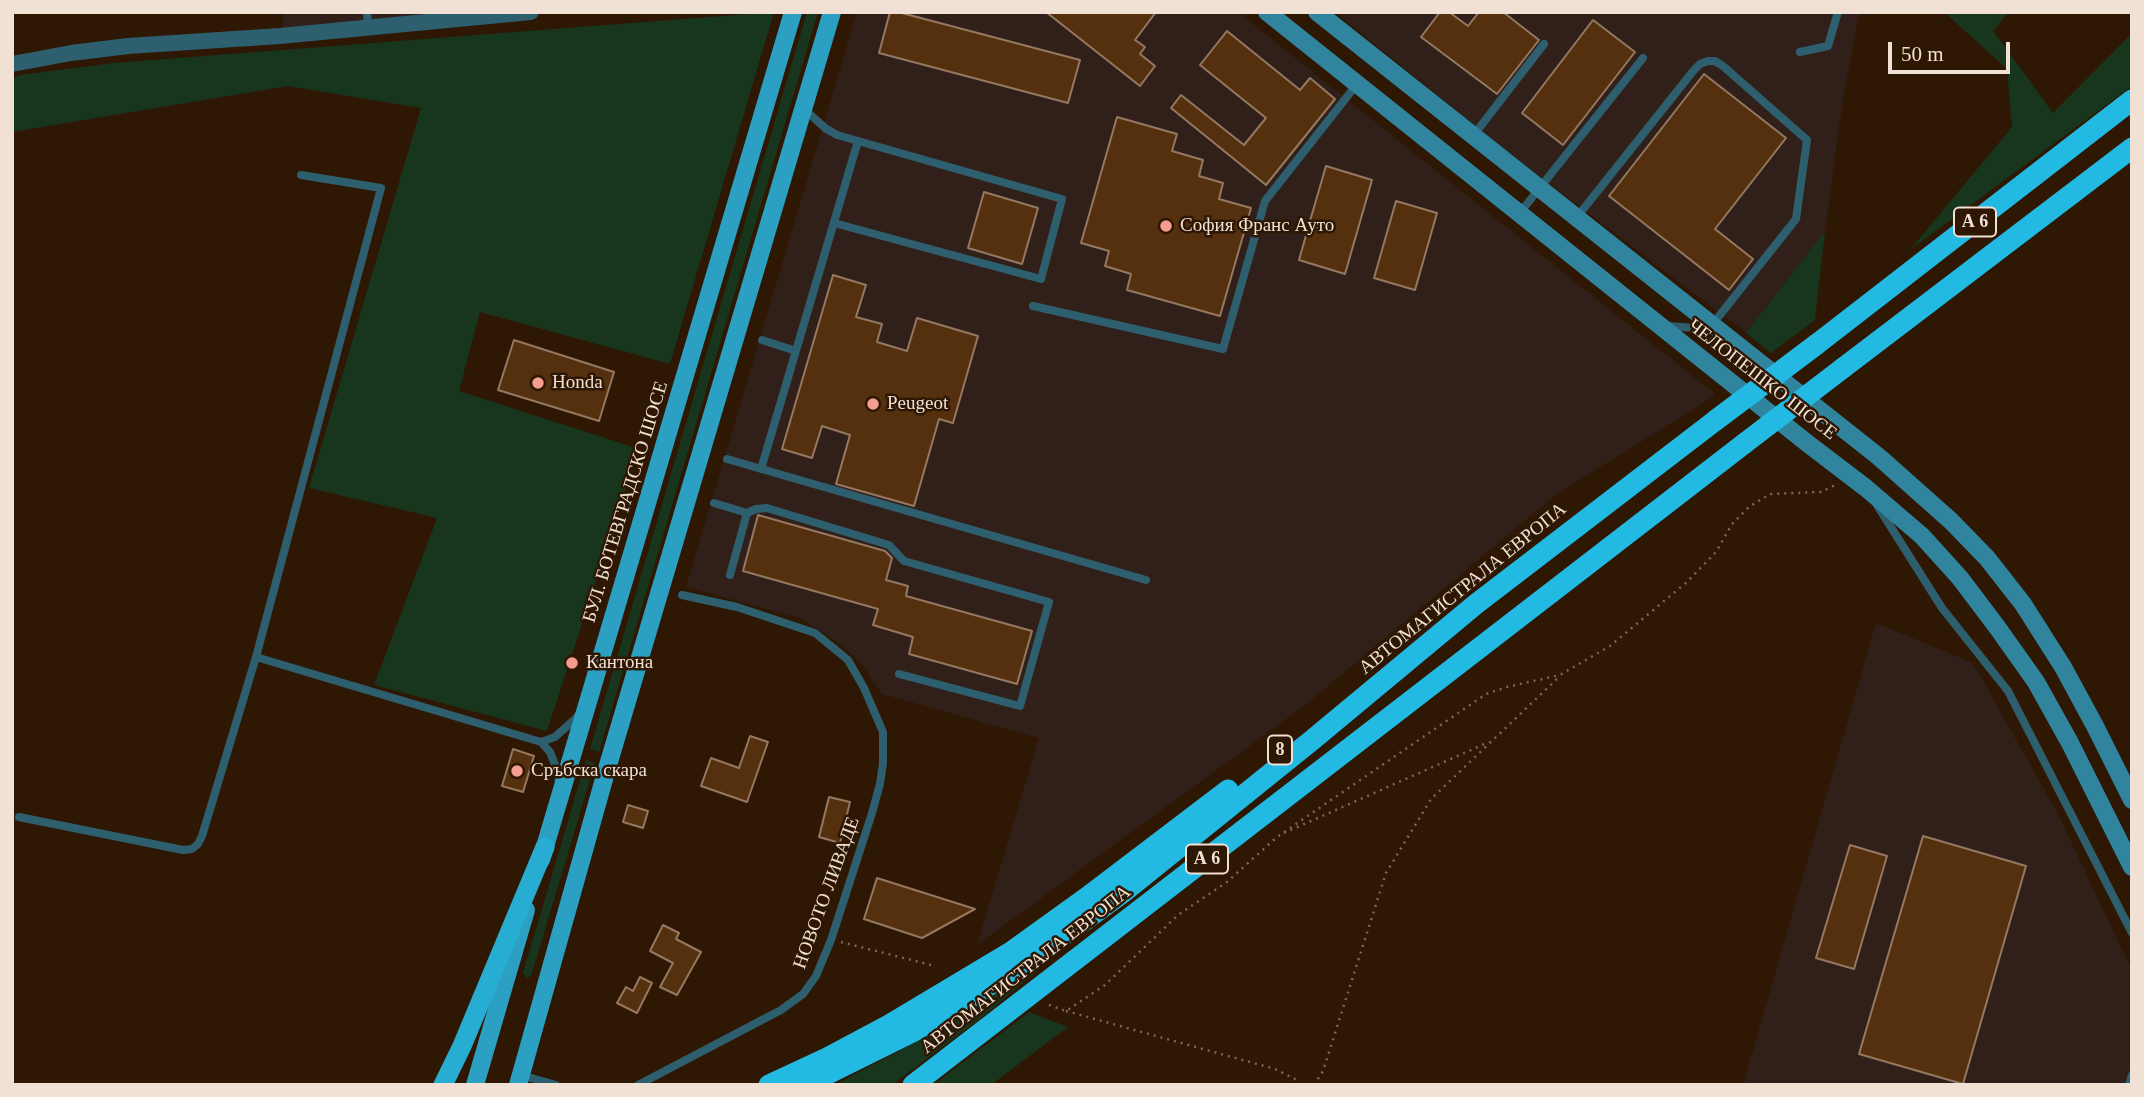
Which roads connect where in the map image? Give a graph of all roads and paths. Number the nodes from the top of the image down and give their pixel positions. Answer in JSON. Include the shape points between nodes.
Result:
{"nodes":[{"id":1,"x":531,"y":12,"type":"edge"},
{"id":2,"x":793,"y":12,"type":"edge"},
{"id":3,"x":832,"y":12,"type":"edge"},
{"id":4,"x":1267,"y":12,"type":"edge"},
{"id":5,"x":1317,"y":12,"type":"edge"},
{"id":6,"x":1838,"y":12,"type":"edge"},
{"id":7,"x":468,"y":15,"type":"edge"},
{"id":8,"x":367,"y":20,"type":"edge"},
{"id":9,"x":1544,"y":44,"type":"dead end"},
{"id":10,"x":1800,"y":52,"type":"dead end"},
{"id":11,"x":1643,"y":58,"type":"dead end"},
{"id":12,"x":12,"y":64,"type":"edge"},
{"id":13,"x":1357,"y":84,"type":"junction"},
{"id":14,"x":2132,"y":100,"type":"edge"},
{"id":15,"x":804,"y":109,"type":"junction"},
{"id":16,"x":1473,"y":136,"type":"junction"},
{"id":17,"x":858,"y":141,"type":"junction"},
{"id":18,"x":2132,"y":148,"type":"edge"},
{"id":19,"x":301,"y":174,"type":"dead end"},
{"id":20,"x":1539,"y":189,"type":"junction"},
{"id":21,"x":1519,"y":214,"type":"junction"},
{"id":22,"x":1576,"y":218,"type":"junction"},
{"id":23,"x":834,"y":223,"type":"junction"},
{"id":24,"x":1033,"y":306,"type":"dead end"},
{"id":25,"x":1658,"y":324,"type":"junction"},
{"id":26,"x":1712,"y":325,"type":"junction"},
{"id":27,"x":762,"y":340,"type":"dead end"},
{"id":28,"x":796,"y":351,"type":"junction"},
{"id":29,"x":727,"y":459,"type":"dead end"},
{"id":30,"x":761,"y":468,"type":"junction"},
{"id":31,"x":1850,"y":476,"type":"junction"},
{"id":32,"x":1866,"y":488,"type":"junction"},
{"id":33,"x":714,"y":503,"type":"dead end"},
{"id":34,"x":747,"y":513,"type":"junction"},
{"id":35,"x":730,"y":575,"type":"dead end"},
{"id":36,"x":1146,"y":580,"type":"dead end"},
{"id":37,"x":682,"y":595,"type":"dead end"},
{"id":38,"x":1476,"y":604,"type":"junction"},
{"id":39,"x":256,"y":657,"type":"junction"},
{"id":40,"x":899,"y":674,"type":"dead end"},
{"id":41,"x":1560,"y":675,"type":"junction"},
{"id":42,"x":589,"y":699,"type":"junction"},
{"id":43,"x":1492,"y":740,"type":"junction"},
{"id":44,"x":541,"y":742,"type":"junction"},
{"id":45,"x":560,"y":796,"type":"junction"},
{"id":46,"x":2132,"y":800,"type":"edge"},
{"id":47,"x":19,"y":817,"type":"dead end"},
{"id":48,"x":1277,"y":837,"type":"junction"},
{"id":49,"x":545,"y":847,"type":"junction"},
{"id":50,"x":2132,"y":867,"type":"edge"},
{"id":51,"x":2132,"y":933,"type":"edge"},
{"id":52,"x":831,"y":940,"type":"junction"},
{"id":53,"x":931,"y":965,"type":"dead end"},
{"id":54,"x":1044,"y":1003,"type":"dead end"},
{"id":55,"x":1066,"y":1011,"type":"junction"},
{"id":56,"x":2132,"y":1075,"type":"edge"},
{"id":57,"x":519,"y":1080,"type":"edge"},
{"id":58,"x":443,"y":1085,"type":"edge"},
{"id":59,"x":475,"y":1085,"type":"edge"},
{"id":60,"x":556,"y":1085,"type":"edge"},
{"id":61,"x":638,"y":1085,"type":"edge"},
{"id":62,"x":769,"y":1085,"type":"edge"},
{"id":63,"x":805,"y":1085,"type":"edge"},
{"id":64,"x":913,"y":1085,"type":"edge"},
{"id":65,"x":1299,"y":1085,"type":"edge"},
{"id":66,"x":1314,"y":1085,"type":"edge"},
{"id":67,"x":2129,"y":1085,"type":"edge"}],
"edges":[{"from":1,"to":7,"type":"street"},
{"from":2,"to":42,"type":"main road","name":"БУЛ. БОТЕВГРАДСКО ШОСЕ"},
{"from":3,"to":15,"type":"main road"},
{"from":4,"to":13,"type":"main road","name":"ЧЕЛОПЕШКО ШОСЕ"},
{"from":5,"to":16,"type":"main road","name":"ЧЕЛОПЕШКО ШОСЕ"},
{"from":6,"to":10,"type":"lane","via":[[1828,46]]},
{"from":7,"to":8,"type":"street"},
{"from":8,"to":12,"type":"street","via":[[280,36],[128,46]]},
{"from":9,"to":16,"type":"lane"},
{"from":11,"to":20,"type":"lane"},
{"from":13,"to":21,"type":"main road","name":"ЧЕЛОПЕШКО ШОСЕ"},
{"from":13,"to":24,"type":"lane","via":[[1265,201],[1223,349]]},
{"from":14,"to":38,"type":"highway","name":"АВТОМАГИСТРАЛА ЕВРОПА","number":"A 6","bridge":true},
{"from":15,"to":17,"type":"lane","via":[[825,128]]},
{"from":15,"to":57,"type":"main road"},
{"from":16,"to":20,"type":"main road","name":"ЧЕЛОПЕШКО ШОСЕ"},
{"from":17,"to":23,"type":"lane"},
{"from":17,"to":23,"type":"lane","via":[[1062,199],[1041,279]]},
{"from":18,"to":64,"type":"highway","name":"АВТОМАГИСТРАЛА ЕВРОПА","number":"A 6","bridge":true},
{"from":19,"to":39,"type":"lane","via":[[381,188]]},
{"from":20,"to":21,"type":"lane"},
{"from":20,"to":22,"type":"main road","name":"ЧЕЛОПЕШКО ШОСЕ"},
{"from":21,"to":25,"type":"main road","name":"ЧЕЛОПЕШКО ШОСЕ"},
{"from":22,"to":26,"type":"main road","name":"ЧЕЛОПЕШКО ШОСЕ"},
{"from":22,"to":26,"type":"lane","via":[[1694,70],[1708,61],[1723,66],[1807,140],[1796,219]]},
{"from":23,"to":28,"type":"lane"},
{"from":25,"to":26,"type":"lane"},
{"from":25,"to":31,"type":"main road","name":"ЧЕЛОПЕШКО ШОСЕ"},
{"from":26,"to":46,"type":"main road","name":"ЧЕЛОПЕШКО ШОСЕ","via":[[1917,489],[1987,558],[2063,667]]},
{"from":27,"to":28,"type":"lane"},
{"from":28,"to":30,"type":"lane"},
{"from":29,"to":30,"type":"lane"},
{"from":30,"to":36,"type":"lane"},
{"from":31,"to":32,"type":"main road","name":"ЧЕЛОПЕШКО ШОСЕ"},
{"from":31,"to":41,"type":"path","via":[[1821,492],[1770,494],[1749,507],[1688,582],[1610,646]]},
{"from":32,"to":50,"type":"main road","name":"ЧЕЛОПЕШКО ШОСЕ","via":[[1922,536],[1997,626],[2036,682]]},
{"from":32,"to":51,"type":"lane","via":[[1942,608],[2008,691]]},
{"from":33,"to":34,"type":"lane"},
{"from":34,"to":35,"type":"lane"},
{"from":34,"to":40,"type":"lane","via":[[767,508],[889,545],[904,561],[1049,602],[1020,706]]},
{"from":37,"to":52,"type":"lane","name":"НОВОТО ЛИВАДЕ","via":[[737,607],[815,633],[848,660],[864,688],[883,732],[881,781]]},
{"from":38,"to":62,"type":"highway","number":"8","via":[[1011,952],[889,1025]]},
{"from":38,"to":63,"type":"highway","name":"АВТОМАГИСТРАЛА ЕВРОПА","number":"A 6","via":[[1067,933],[914,1031]]},
{"from":39,"to":44,"type":"lane"},
{"from":39,"to":47,"type":"lane","via":[[202,836],[192,849]]},
{"from":41,"to":43,"type":"path"},
{"from":41,"to":48,"type":"path","via":[[1486,694]]},
{"from":42,"to":44,"type":"lane","via":[[575,720]]},
{"from":42,"to":45,"type":"main road","name":"БУЛ. БОТЕВГРАДСКО ШОСЕ"},
{"from":43,"to":48,"type":"path"},
{"from":43,"to":66,"type":"path","via":[[1431,799],[1386,873],[1323,1071]]},
{"from":44,"to":45,"type":"lane","via":[[557,770]]},
{"from":45,"to":49,"type":"main road","name":"БУЛ. БОТЕВГРАДСКО ШОСЕ"},
{"from":48,"to":55,"type":"path","via":[[1227,883],[1178,915],[1105,985]]},
{"from":49,"to":58,"type":"highway"},
{"from":49,"to":59,"type":"main road","name":"БУЛ. БОТЕВГРАДСКО ШОСЕ"},
{"from":52,"to":53,"type":"path"},
{"from":52,"to":61,"type":"lane","name":"НОВОТО ЛИВАДЕ","via":[[803,994]]},
{"from":54,"to":55,"type":"path"},
{"from":55,"to":65,"type":"path","via":[[1275,1069]]},
{"from":56,"to":67,"type":"lane"},
{"from":57,"to":60,"type":"lane"}]}
